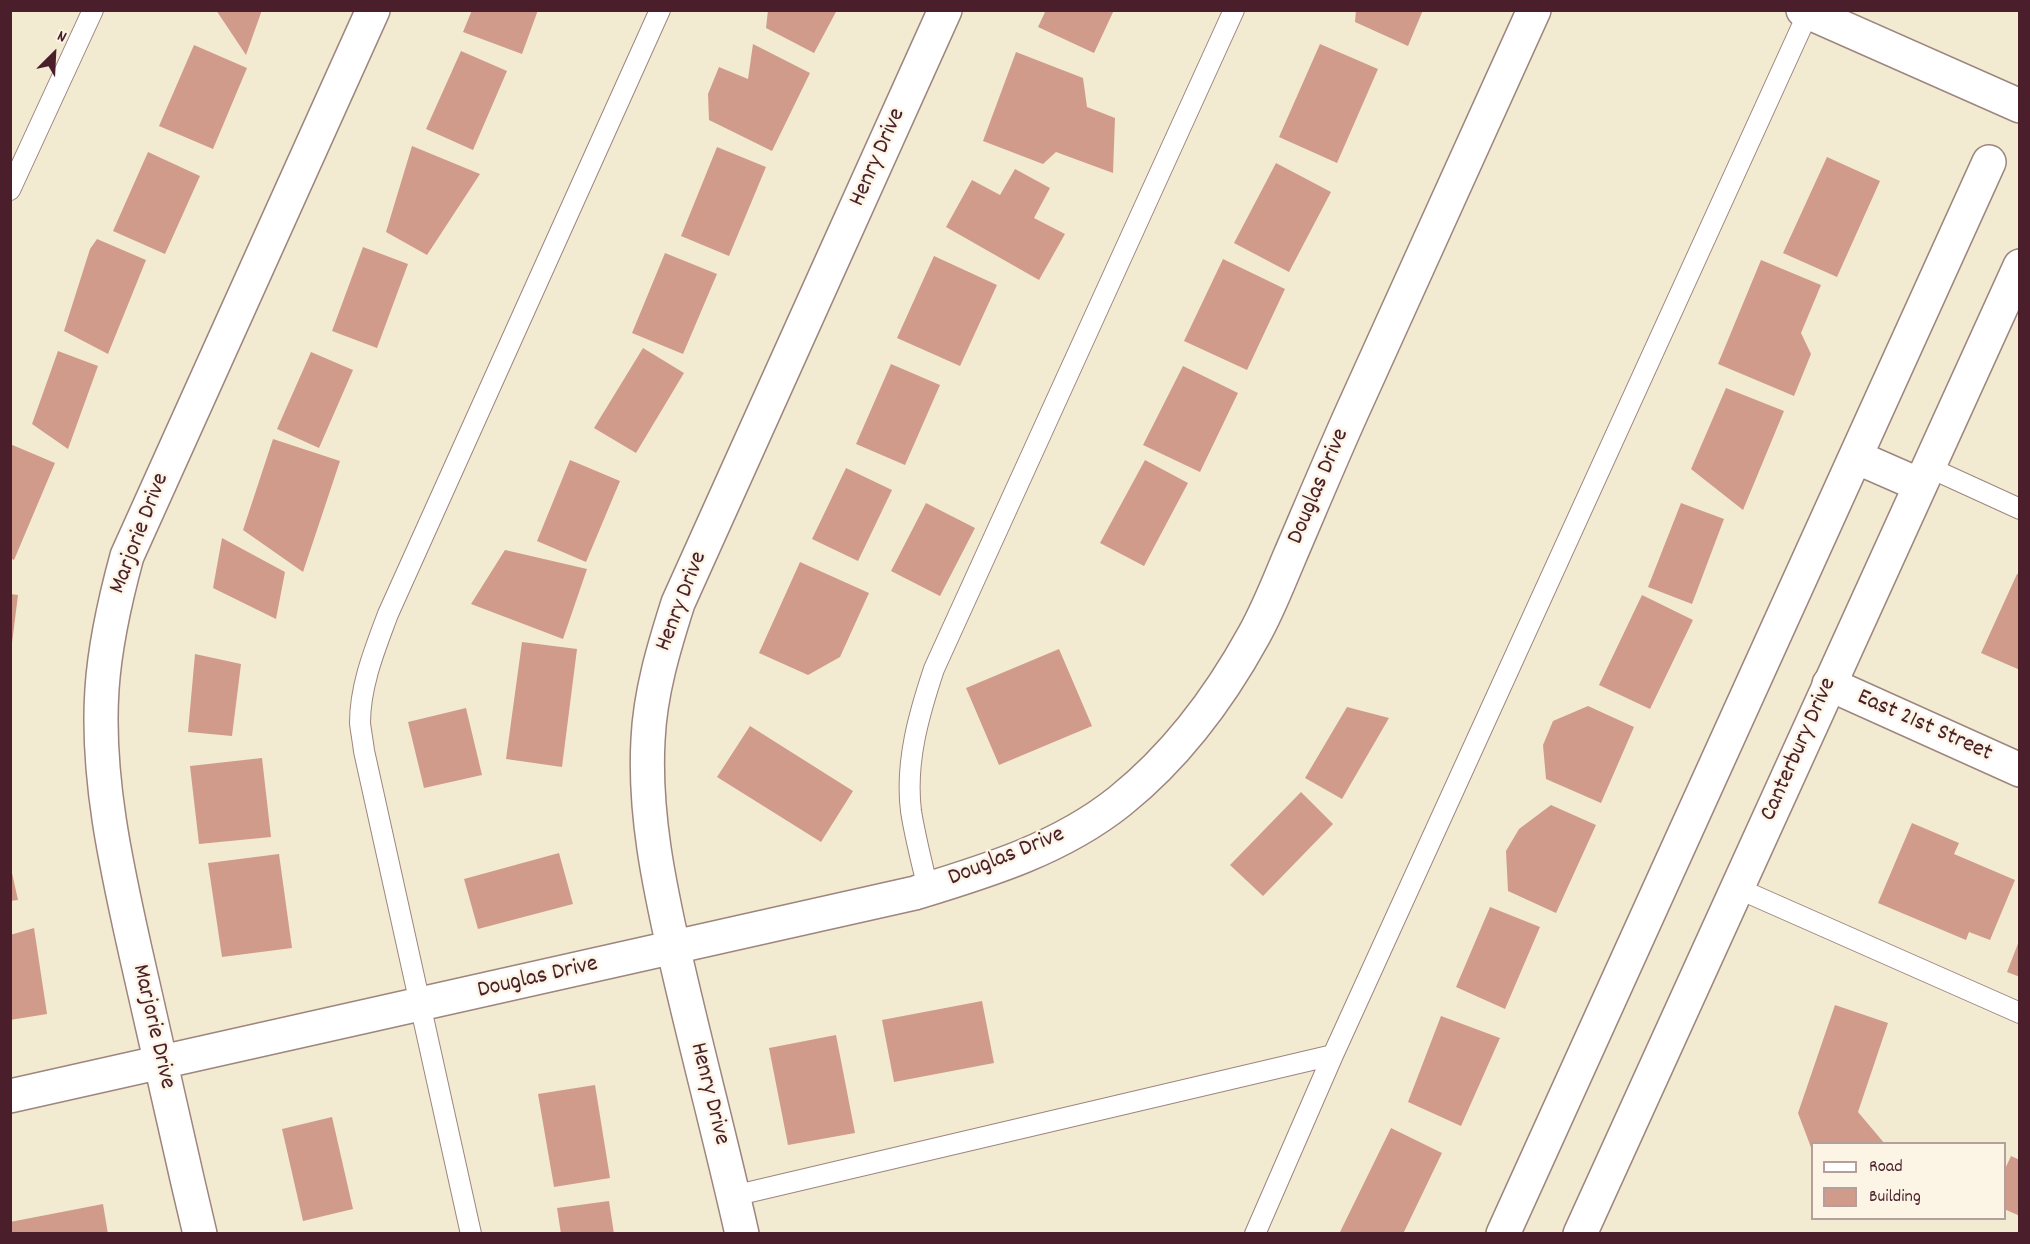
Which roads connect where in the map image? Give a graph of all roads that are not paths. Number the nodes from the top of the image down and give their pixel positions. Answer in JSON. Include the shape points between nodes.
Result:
{"nodes":[{"id":1,"x":93,"y":10,"type":"edge"},
{"id":2,"x":373,"y":10,"type":"edge"},
{"id":3,"x":660,"y":10,"type":"edge"},
{"id":4,"x":945,"y":10,"type":"edge"},
{"id":5,"x":1234,"y":10,"type":"edge"},
{"id":6,"x":1534,"y":10,"type":"edge"},
{"id":7,"x":1806,"y":12,"type":"edge"},
{"id":8,"x":2019,"y":106,"type":"edge"},
{"id":9,"x":1989,"y":162,"type":"dead end"},
{"id":10,"x":10,"y":190,"type":"edge"},
{"id":11,"x":2019,"y":266,"type":"edge"},
{"id":12,"x":1856,"y":457,"type":"junction"},
{"id":13,"x":1924,"y":476,"type":"junction"},
{"id":14,"x":2019,"y":509,"type":"edge"},
{"id":15,"x":1829,"y":684,"type":"junction"},
{"id":16,"x":2019,"y":770,"type":"edge"},
{"id":17,"x":1737,"y":888,"type":"junction"},
{"id":18,"x":928,"y":889,"type":"junction"},
{"id":19,"x":673,"y":947,"type":"junction"},
{"id":20,"x":419,"y":1005,"type":"junction"},
{"id":21,"x":2019,"y":1013,"type":"edge"},
{"id":22,"x":1333,"y":1055,"type":"junction"},
{"id":23,"x":160,"y":1063,"type":"junction"},
{"id":24,"x":10,"y":1096,"type":"edge"},
{"id":25,"x":734,"y":1196,"type":"junction"},
{"id":26,"x":200,"y":1233,"type":"edge"},
{"id":27,"x":471,"y":1233,"type":"edge"},
{"id":28,"x":742,"y":1233,"type":"edge"},
{"id":29,"x":1255,"y":1233,"type":"edge"},
{"id":30,"x":1503,"y":1233,"type":"edge"},
{"id":31,"x":1580,"y":1233,"type":"edge"}],
"edges":[{"from":1,"to":10,"type":"lane"},
{"from":2,"to":23,"type":"street","name":"Marjorie Drive","via":[[127,556],[113,606],[101,691],[107,802],[118,872]]},
{"from":3,"to":20,"type":"lane","via":[[388,614],[367,675],[360,723],[364,751]]},
{"from":4,"to":19,"type":"street","name":"Henry Drive","via":[[678,603],[668,635],[652,703],[647,774],[651,832]]},
{"from":5,"to":18,"type":"lane","via":[[934,669],[922,704],[911,775],[911,810]]},
{"from":6,"to":18,"type":"street","name":"Douglas Drive","via":[[1255,634],[1209,707],[1148,777],[1090,822],[1028,855]]},
{"from":7,"to":8,"type":"street"},
{"from":7,"to":22,"type":"lane"},
{"from":9,"to":12,"type":"street"},
{"from":11,"to":13,"type":"street","name":"Canterbury Drive"},
{"from":12,"to":13,"type":"street"},
{"from":12,"to":30,"type":"street"},
{"from":13,"to":14,"type":"lane"},
{"from":13,"to":15,"type":"street","name":"Canterbury Drive"},
{"from":15,"to":16,"type":"street","name":"East 21st Street"},
{"from":15,"to":17,"type":"street","name":"Canterbury Drive"},
{"from":17,"to":21,"type":"lane"},
{"from":17,"to":31,"type":"street","name":"Canterbury Drive"},
{"from":18,"to":19,"type":"street","name":"Douglas Drive"},
{"from":19,"to":20,"type":"street","name":"Douglas Drive"},
{"from":19,"to":25,"type":"street","name":"Henry Drive"},
{"from":20,"to":23,"type":"street","name":"Douglas Drive"},
{"from":20,"to":27,"type":"lane"},
{"from":22,"to":25,"type":"lane"},
{"from":22,"to":29,"type":"lane"},
{"from":23,"to":24,"type":"street","name":"Douglas Drive"},
{"from":23,"to":26,"type":"street","name":"Marjorie Drive"},
{"from":25,"to":28,"type":"street","name":"Henry Drive"}]}
